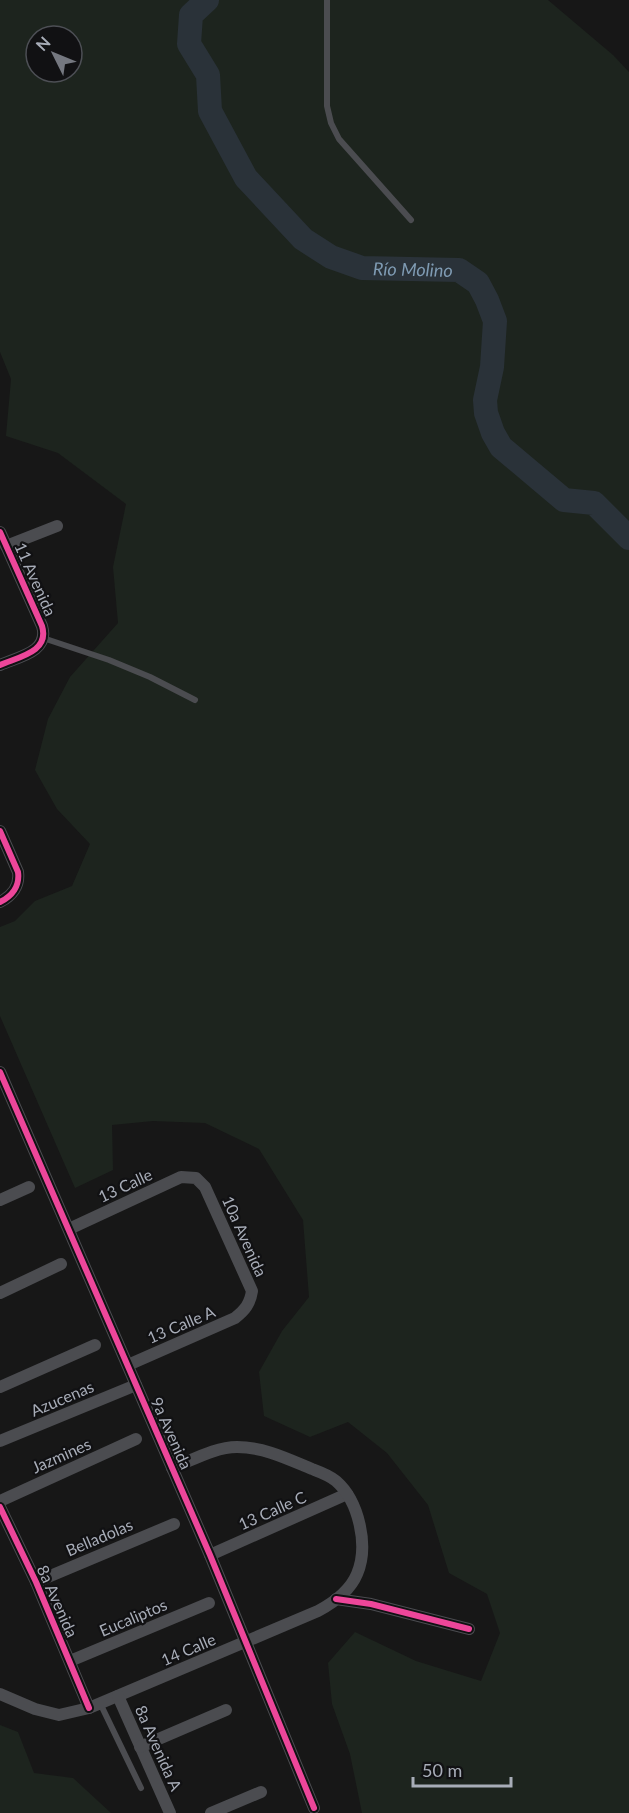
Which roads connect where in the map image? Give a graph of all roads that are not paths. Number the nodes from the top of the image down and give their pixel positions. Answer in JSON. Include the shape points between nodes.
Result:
{"nodes":[{"id":1,"x":327,"y":0,"type":"edge"},
{"id":2,"x":411,"y":220,"type":"dead end"},
{"id":3,"x":57,"y":526,"type":"dead end"},
{"id":4,"x":0,"y":532,"type":"edge"},
{"id":5,"x":5,"y":553,"type":"edge"},
{"id":6,"x":44,"y":638,"type":"junction"},
{"id":7,"x":0,"y":665,"type":"edge"},
{"id":8,"x":195,"y":700,"type":"dead end"},
{"id":9,"x":0,"y":831,"type":"edge"},
{"id":10,"x":0,"y":902,"type":"edge"},
{"id":11,"x":0,"y":1072,"type":"edge"},
{"id":12,"x":196,"y":1178,"type":"joint"},
{"id":13,"x":29,"y":1187,"type":"dead end"},
{"id":14,"x":0,"y":1200,"type":"edge"},
{"id":15,"x":69,"y":1229,"type":"junction"},
{"id":16,"x":61,"y":1264,"type":"dead end"},
{"id":17,"x":0,"y":1293,"type":"edge"},
{"id":18,"x":245,"y":1311,"type":"joint"},
{"id":19,"x":95,"y":1345,"type":"dead end"},
{"id":20,"x":128,"y":1365,"type":"junction"},
{"id":21,"x":136,"y":1384,"type":"junction"},
{"id":22,"x":0,"y":1387,"type":"edge"},
{"id":23,"x":136,"y":1439,"type":"dead end"},
{"id":24,"x":0,"y":1442,"type":"edge"},
{"id":25,"x":172,"y":1468,"type":"junction"},
{"id":26,"x":347,"y":1494,"type":"junction"},
{"id":27,"x":0,"y":1501,"type":"edge"},
{"id":28,"x":0,"y":1507,"type":"edge"},
{"id":29,"x":174,"y":1524,"type":"dead end"},
{"id":30,"x":210,"y":1555,"type":"junction"},
{"id":31,"x":36,"y":1582,"type":"junction"},
{"id":32,"x":336,"y":1599,"type":"junction"},
{"id":33,"x":209,"y":1603,"type":"dead end"},
{"id":34,"x":468,"y":1629,"type":"dead end"},
{"id":35,"x":247,"y":1642,"type":"junction"},
{"id":36,"x":70,"y":1661,"type":"junction"},
{"id":37,"x":0,"y":1694,"type":"edge"},
{"id":38,"x":118,"y":1696,"type":"junction"},
{"id":39,"x":94,"y":1706,"type":"junction"},
{"id":40,"x":226,"y":1710,"type":"dead end"},
{"id":41,"x":140,"y":1747,"type":"junction"},
{"id":42,"x":141,"y":1788,"type":"dead end"},
{"id":43,"x":261,"y":1792,"type":"dead end"},
{"id":44,"x":314,"y":1808,"type":"dead end"},
{"id":45,"x":170,"y":1813,"type":"edge"},
{"id":46,"x":211,"y":1813,"type":"edge"}],
"edges":[{"from":1,"to":2,"type":"lane","via":[[327,105],[331,123],[339,139]]},
{"from":3,"to":5,"type":"street"},
{"from":4,"to":5,"type":"street","name":"11 Avenida"},
{"from":5,"to":6,"type":"street","name":"11 Avenida","via":[[42,626]]},
{"from":6,"to":7,"type":"street","via":[[34,651]]},
{"from":6,"to":8,"type":"lane","via":[[109,660]]},
{"from":9,"to":10,"type":"street","via":[[18,872],[17,885]]},
{"from":11,"to":15,"type":"street","name":"9a Avenida"},
{"from":12,"to":15,"type":"street","name":"13 Calle","via":[[182,1177]]},
{"from":12,"to":18,"type":"street","name":"10a Avenida","via":[[205,1187],[252,1291]]},
{"from":13,"to":14,"type":"street"},
{"from":15,"to":20,"type":"street","name":"9a Avenida"},
{"from":16,"to":17,"type":"street"},
{"from":18,"to":20,"type":"street","name":"13 Calle A"},
{"from":19,"to":22,"type":"street"},
{"from":20,"to":21,"type":"street","name":"9a Avenida"},
{"from":21,"to":24,"type":"street","name":"Azucenas"},
{"from":21,"to":25,"type":"street","name":"9a Avenida"},
{"from":23,"to":27,"type":"street","name":"Jazmines"},
{"from":25,"to":26,"type":"street","via":[[219,1449],[249,1448],[335,1479]]},
{"from":25,"to":30,"type":"street","name":"9a Avenida"},
{"from":26,"to":30,"type":"street","name":"13 Calle C"},
{"from":26,"to":32,"type":"street","name":"14 Calle","via":[[359,1516],[360,1565],[356,1576]]},
{"from":28,"to":31,"type":"street","name":"8a Avenida"},
{"from":29,"to":31,"type":"street","name":"Belladolas"},
{"from":30,"to":35,"type":"street","name":"9a Avenida"},
{"from":31,"to":36,"type":"street","name":"8a Avenida"},
{"from":32,"to":34,"type":"street"},
{"from":32,"to":35,"type":"street","name":"14 Calle"},
{"from":33,"to":36,"type":"street","name":"Eucaliptos"},
{"from":35,"to":38,"type":"street","name":"14 Calle"},
{"from":35,"to":44,"type":"street","name":"9a Avenida"},
{"from":36,"to":39,"type":"street","name":"8a Avenida"},
{"from":37,"to":39,"type":"street","name":"14 Calle","via":[[59,1715]]},
{"from":38,"to":39,"type":"street","name":"14 Calle"},
{"from":38,"to":41,"type":"street","name":"8a Avenida A"},
{"from":39,"to":42,"type":"lane"},
{"from":40,"to":41,"type":"street"},
{"from":41,"to":45,"type":"street","name":"8a Avenida A"},
{"from":43,"to":46,"type":"street"}]}
